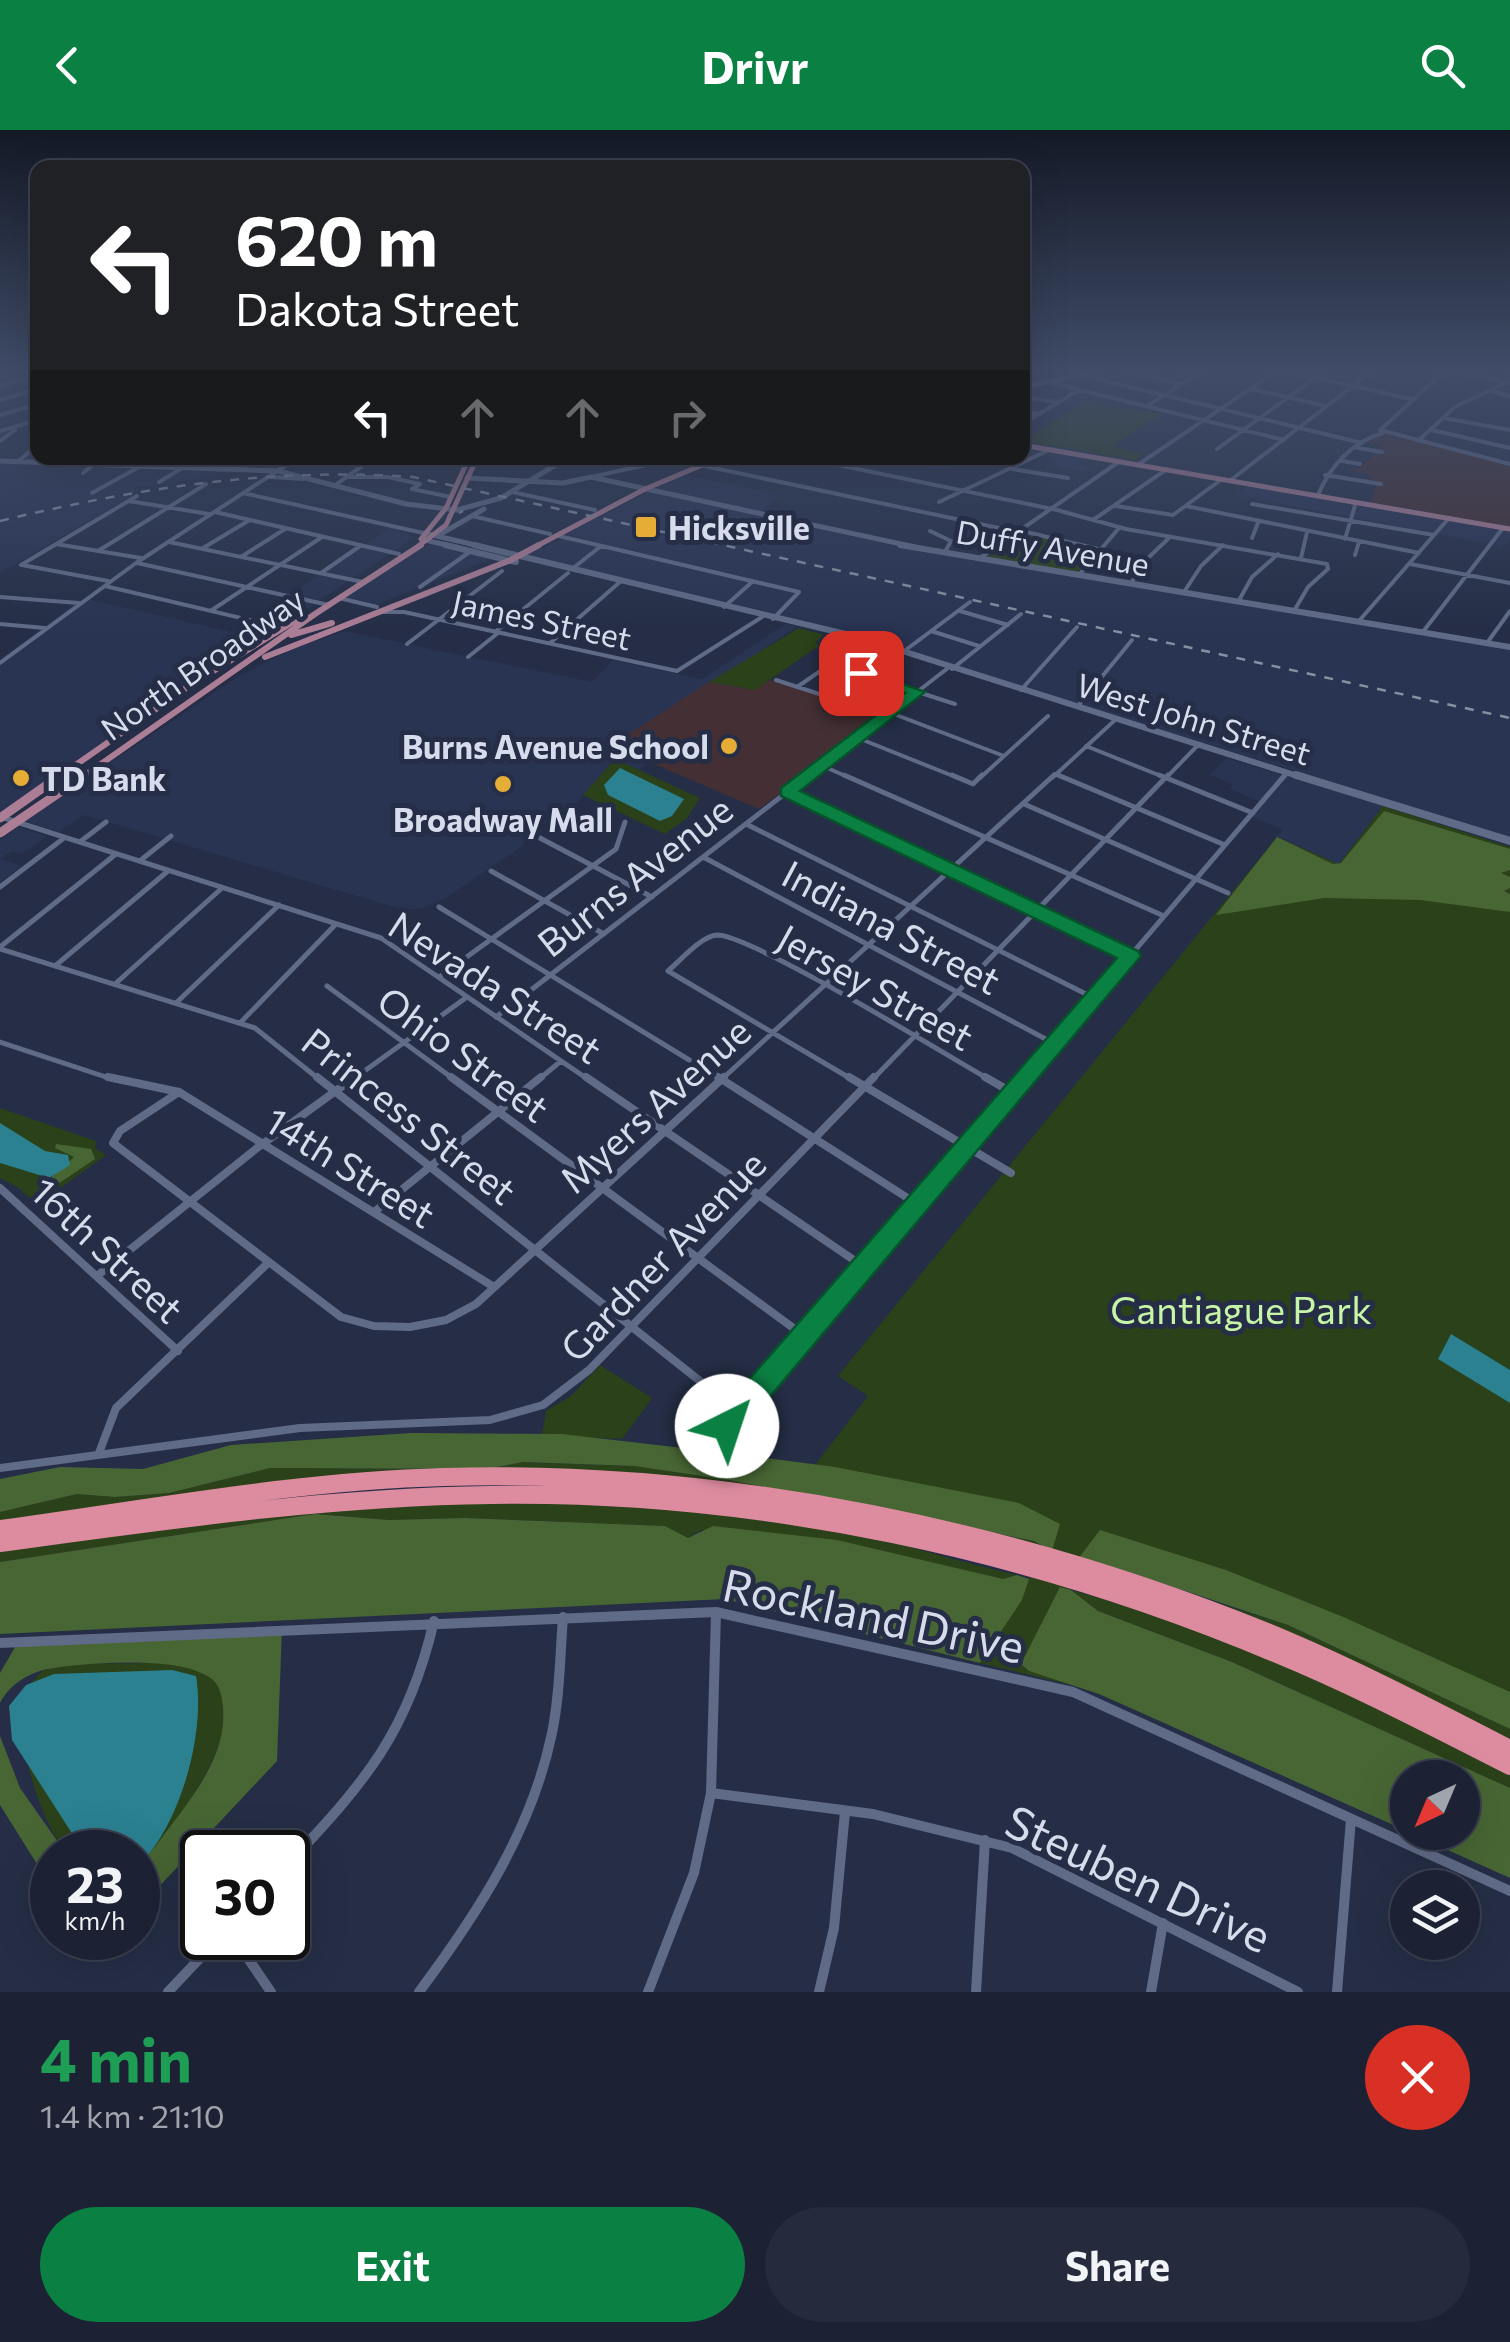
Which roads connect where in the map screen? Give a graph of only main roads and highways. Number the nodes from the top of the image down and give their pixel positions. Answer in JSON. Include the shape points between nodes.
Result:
{"nodes":[{"id":1,"x":1096,"y":457,"type":"edge"},
{"id":2,"x":0,"y":461,"type":"edge"},
{"id":3,"x":30,"y":462,"type":"edge"},
{"id":4,"x":118,"y":465,"type":"edge"},
{"id":5,"x":469,"y":465,"type":"edge"},
{"id":6,"x":471,"y":465,"type":"edge"},
{"id":7,"x":555,"y":465,"type":"edge"},
{"id":8,"x":692,"y":465,"type":"edge"},
{"id":9,"x":467,"y":478,"type":"junction"},
{"id":10,"x":529,"y":481,"type":"junction"},
{"id":11,"x":641,"y":488,"type":"junction"},
{"id":12,"x":450,"y":508,"type":"junction"},
{"id":13,"x":599,"y":511,"type":"junction"},
{"id":14,"x":579,"y":519,"type":"junction"},
{"id":15,"x":1506,"y":528,"type":"edge"},
{"id":16,"x":561,"y":535,"type":"junction"},
{"id":17,"x":428,"y":537,"type":"junction"},
{"id":18,"x":519,"y":556,"type":"junction"},
{"id":19,"x":510,"y":557,"type":"junction"},
{"id":20,"x":501,"y":558,"type":"junction"},
{"id":21,"x":570,"y":571,"type":"junction"},
{"id":22,"x":360,"y":582,"type":"junction"},
{"id":23,"x":619,"y":583,"type":"junction"},
{"id":24,"x":662,"y":594,"type":"junction"},
{"id":25,"x":678,"y":595,"type":"junction"},
{"id":26,"x":326,"y":604,"type":"junction"},
{"id":27,"x":400,"y":606,"type":"junction"},
{"id":28,"x":725,"y":606,"type":"junction"},
{"id":29,"x":379,"y":610,"type":"junction"},
{"id":30,"x":762,"y":617,"type":"joint"},
{"id":31,"x":774,"y":618,"type":"junction"},
{"id":32,"x":284,"y":632,"type":"junction"},
{"id":33,"x":1510,"y":647,"type":"edge"},
{"id":34,"x":246,"y":666,"type":"junction"},
{"id":35,"x":148,"y":720,"type":"dead end"},
{"id":36,"x":96,"y":766,"type":"junction"},
{"id":37,"x":6,"y":818,"type":"edge"},
{"id":38,"x":0,"y":832,"type":"edge"},
{"id":39,"x":1510,"y":841,"type":"edge"},
{"id":40,"x":0,"y":1529,"type":"edge"},
{"id":41,"x":0,"y":1543,"type":"edge"},
{"id":42,"x":1030,"y":1560,"type":"junction"},
{"id":43,"x":1076,"y":1575,"type":"junction"},
{"id":44,"x":1510,"y":1749,"type":"edge"},
{"id":45,"x":1510,"y":1766,"type":"edge"}],
"edges":[{"from":1,"to":15,"type":"main road"},
{"from":2,"to":3,"type":"main road"},
{"from":4,"to":12,"type":"main road","via":[[278,470]]},
{"from":5,"to":12,"type":"main road"},
{"from":6,"to":9,"type":"main road"},
{"from":7,"to":10,"type":"main road"},
{"from":8,"to":11,"type":"main road"},
{"from":9,"to":10,"type":"main road","name":"Duffy Avenue"},
{"from":9,"to":12,"type":"main road"},
{"from":10,"to":11,"type":"main road","name":"Duffy Avenue","via":[[591,477]]},
{"from":10,"to":12,"type":"main road","via":[[480,506]]},
{"from":10,"to":17,"type":"main road"},
{"from":11,"to":13,"type":"main road"},
{"from":11,"to":13,"type":"main road"},
{"from":11,"to":33,"type":"main road","name":"Duffy Avenue","via":[[945,552]]},
{"from":12,"to":17,"type":"main road"},
{"from":13,"to":14,"type":"main road"},
{"from":13,"to":16,"type":"main road"},
{"from":14,"to":16,"type":"main road"},
{"from":14,"to":19,"type":"main road"},
{"from":16,"to":18,"type":"main road"},
{"from":17,"to":19,"type":"main road","name":"West John Street"},
{"from":17,"to":20,"type":"main road"},
{"from":17,"to":22,"type":"main road","name":"North Broadway"},
{"from":17,"to":22,"type":"main road","name":"North Broadway"},
{"from":18,"to":19,"type":"main road"},
{"from":18,"to":21,"type":"main road","name":"West John Street"},
{"from":19,"to":20,"type":"main road"},
{"from":19,"to":21,"type":"main road","name":"West John Street"},
{"from":19,"to":27,"type":"main road"},
{"from":20,"to":27,"type":"main road"},
{"from":21,"to":23,"type":"main road","name":"West John Street"},
{"from":22,"to":26,"type":"main road","name":"North Broadway"},
{"from":22,"to":26,"type":"main road","name":"North Broadway"},
{"from":23,"to":24,"type":"main road","name":"West John Street"},
{"from":23,"to":25,"type":"main road","name":"West John Street"},
{"from":24,"to":25,"type":"main road"},
{"from":24,"to":28,"type":"main road","name":"West John Street"},
{"from":25,"to":28,"type":"main road","name":"West John Street"},
{"from":26,"to":32,"type":"main road","name":"North Broadway"},
{"from":27,"to":29,"type":"main road"},
{"from":28,"to":30,"type":"main road","name":"West John Street"},
{"from":28,"to":31,"type":"main road","name":"West John Street"},
{"from":29,"to":32,"type":"main road"},
{"from":29,"to":34,"type":"main road"},
{"from":30,"to":31,"type":"main road","name":"West John Street"},
{"from":31,"to":39,"type":"main road","name":"West John Street"},
{"from":32,"to":34,"type":"main road","name":"North Broadway"},
{"from":32,"to":37,"type":"main road","name":"North Broadway","via":[[64,773]]},
{"from":34,"to":36,"type":"main road","name":"North Broadway"},
{"from":35,"to":36,"type":"main road"},
{"from":36,"to":37,"type":"main road","name":"North Broadway"},
{"from":37,"to":38,"type":"main road","name":"North Broadway"},
{"from":40,"to":42,"type":"highway","via":[[334,1486],[564,1478],[764,1496],[941,1531]]},
{"from":41,"to":42,"type":"highway","via":[[272,1509],[563,1494],[838,1523]]},
{"from":42,"to":43,"type":"highway"},
{"from":43,"to":44,"type":"highway","via":[[1248,1625]]},
{"from":43,"to":45,"type":"highway","via":[[1329,1677]]}]}
